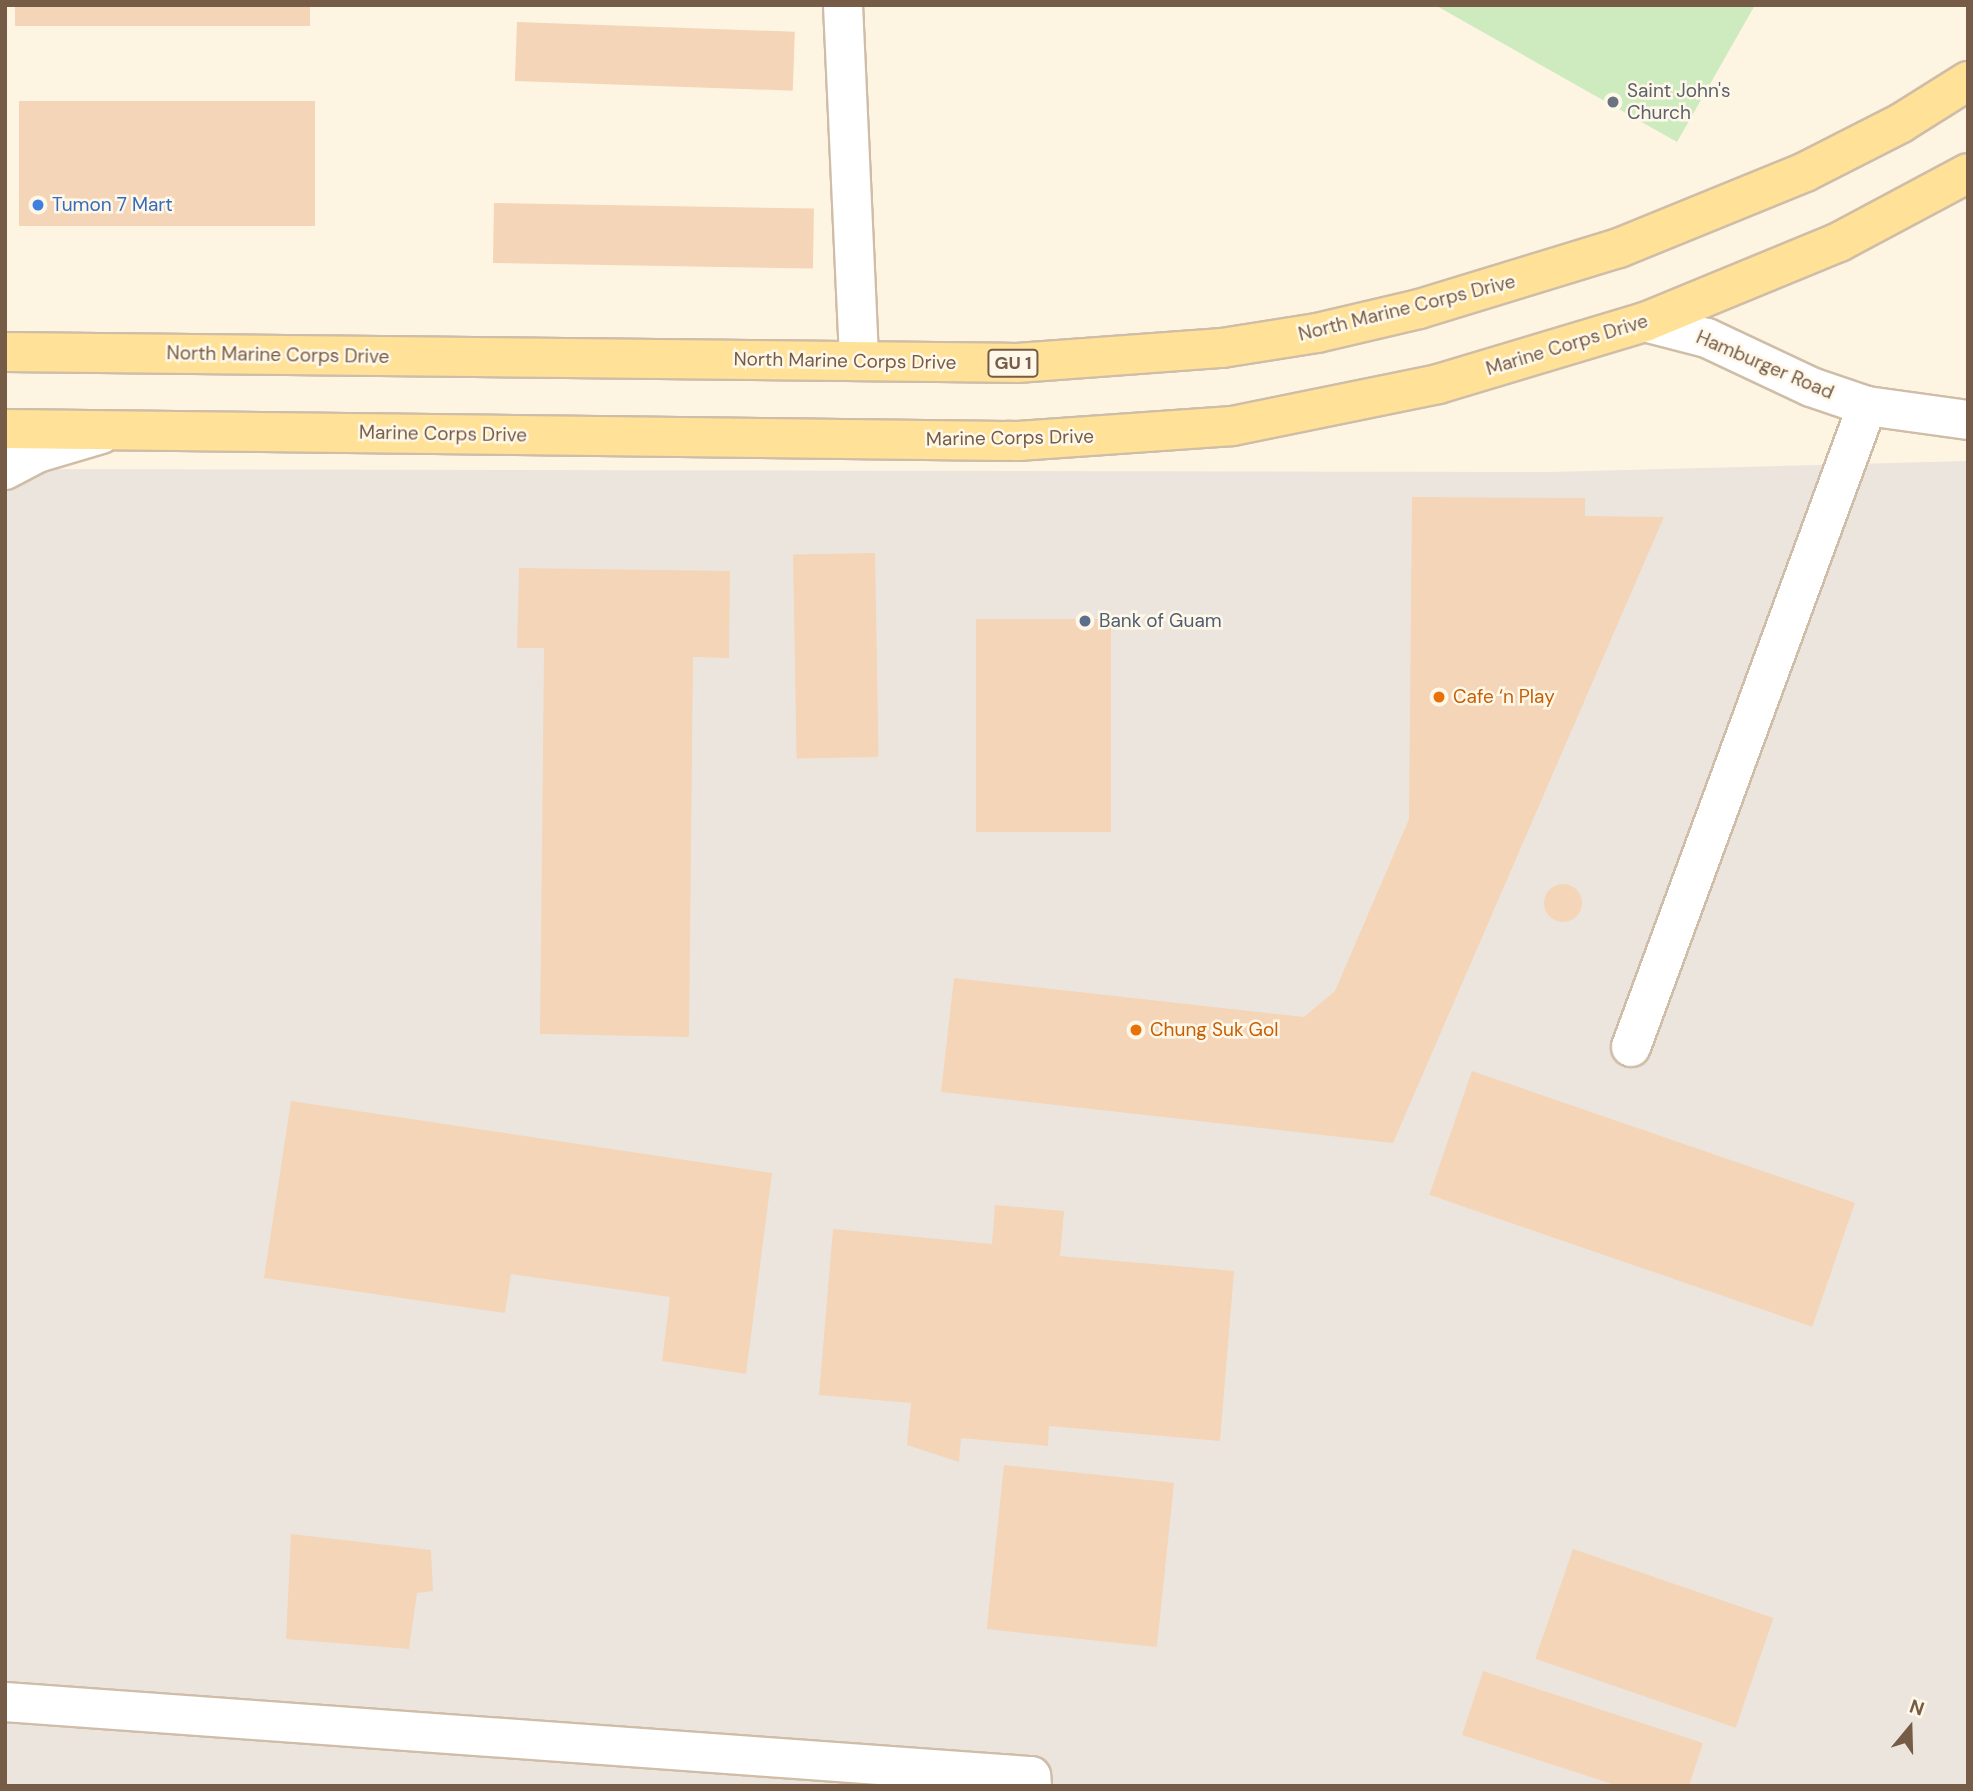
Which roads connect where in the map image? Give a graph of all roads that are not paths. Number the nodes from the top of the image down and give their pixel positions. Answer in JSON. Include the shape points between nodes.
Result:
{"nodes":[{"id":1,"x":844,"y":5,"type":"edge"},
{"id":2,"x":1968,"y":81,"type":"edge"},
{"id":3,"x":1968,"y":173,"type":"edge"},
{"id":4,"x":1645,"y":322,"type":"junction"},
{"id":5,"x":5,"y":352,"type":"edge"},
{"id":6,"x":859,"y":361,"type":"junction"},
{"id":7,"x":1867,"y":406,"type":"junction"},
{"id":8,"x":1968,"y":420,"type":"edge"},
{"id":9,"x":5,"y":429,"type":"edge"},
{"id":10,"x":113,"y":431,"type":"junction"},
{"id":11,"x":5,"y":470,"type":"edge"},
{"id":12,"x":1632,"y":1047,"type":"dead end"},
{"id":13,"x":5,"y":1702,"type":"edge"},
{"id":14,"x":1032,"y":1786,"type":"edge"}],
"edges":[{"from":1,"to":6,"type":"street"},
{"from":2,"to":6,"type":"main road","name":"North Marine Corps Drive","number":"GU 1","via":[[1865,141],[1708,214],[1607,252],[1419,309],[1317,333],[1118,359]]},
{"from":3,"to":4,"type":"main road","name":"Marine Corps Drive","via":[[1839,242]]},
{"from":4,"to":7,"type":"street","name":"Hamburger Road","via":[[1707,338],[1811,387]]},
{"from":4,"to":10,"type":"main road","name":"Marine Corps Drive","via":[[1438,384],[1333,409],[1232,426],[1123,436],[1018,441]]},
{"from":5,"to":6,"type":"main road","name":"North Marine Corps Drive","number":"GU 1"},
{"from":7,"to":8,"type":"street","name":"Hamburger Road"},
{"from":7,"to":12,"type":"street"},
{"from":9,"to":10,"type":"main road","name":"Marine Corps Drive"},
{"from":10,"to":11,"type":"street","via":[[37,453]]},
{"from":13,"to":14,"type":"street","via":[[1031,1776]]}]}
